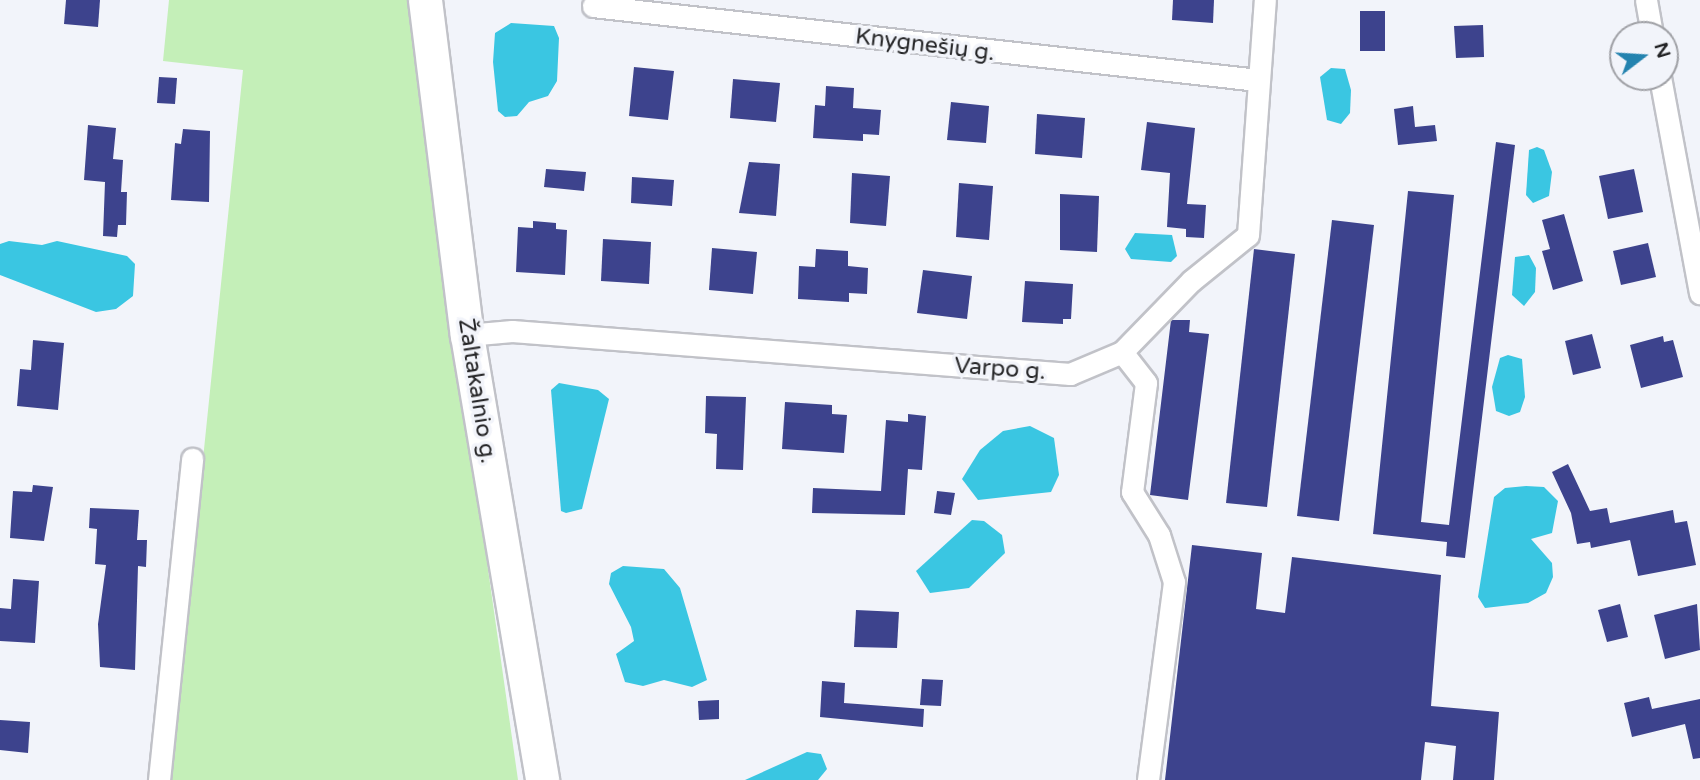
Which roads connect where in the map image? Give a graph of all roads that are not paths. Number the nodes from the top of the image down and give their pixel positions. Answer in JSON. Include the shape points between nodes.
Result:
{"nodes":[{"id":1,"x":425,"y":0,"type":"edge"},
{"id":2,"x":1265,"y":0,"type":"edge"},
{"id":3,"x":1646,"y":0,"type":"edge"},
{"id":4,"x":593,"y":6,"type":"dead end"},
{"id":5,"x":1650,"y":21,"type":"edge"},
{"id":6,"x":1258,"y":80,"type":"junction"},
{"id":7,"x":1663,"y":91,"type":"edge"},
{"id":8,"x":1700,"y":293,"type":"edge"},
{"id":9,"x":467,"y":335,"type":"junction"},
{"id":10,"x":1122,"y":352,"type":"junction"},
{"id":11,"x":192,"y":459,"type":"dead end"},
{"id":12,"x":159,"y":780,"type":"edge"},
{"id":13,"x":542,"y":780,"type":"edge"},
{"id":14,"x":1147,"y":780,"type":"edge"}],
"edges":[{"from":1,"to":9,"type":"main road","name":"Žaltakalnio g."},
{"from":2,"to":6,"type":"street","name":"Varpo g."},
{"from":3,"to":5,"type":"street"},
{"from":4,"to":6,"type":"street","name":"Knygnešių g."},
{"from":6,"to":10,"type":"street","name":"Varpo g.","via":[[1248,234],[1191,281]]},
{"from":7,"to":8,"type":"street"},
{"from":9,"to":10,"type":"street","name":"Varpo g.","via":[[512,331],[1070,374]]},
{"from":9,"to":13,"type":"main road","name":"Žaltakalnio g."},
{"from":10,"to":14,"type":"street","via":[[1146,383],[1132,492],[1159,535],[1174,582]]},
{"from":11,"to":12,"type":"street"}]}
